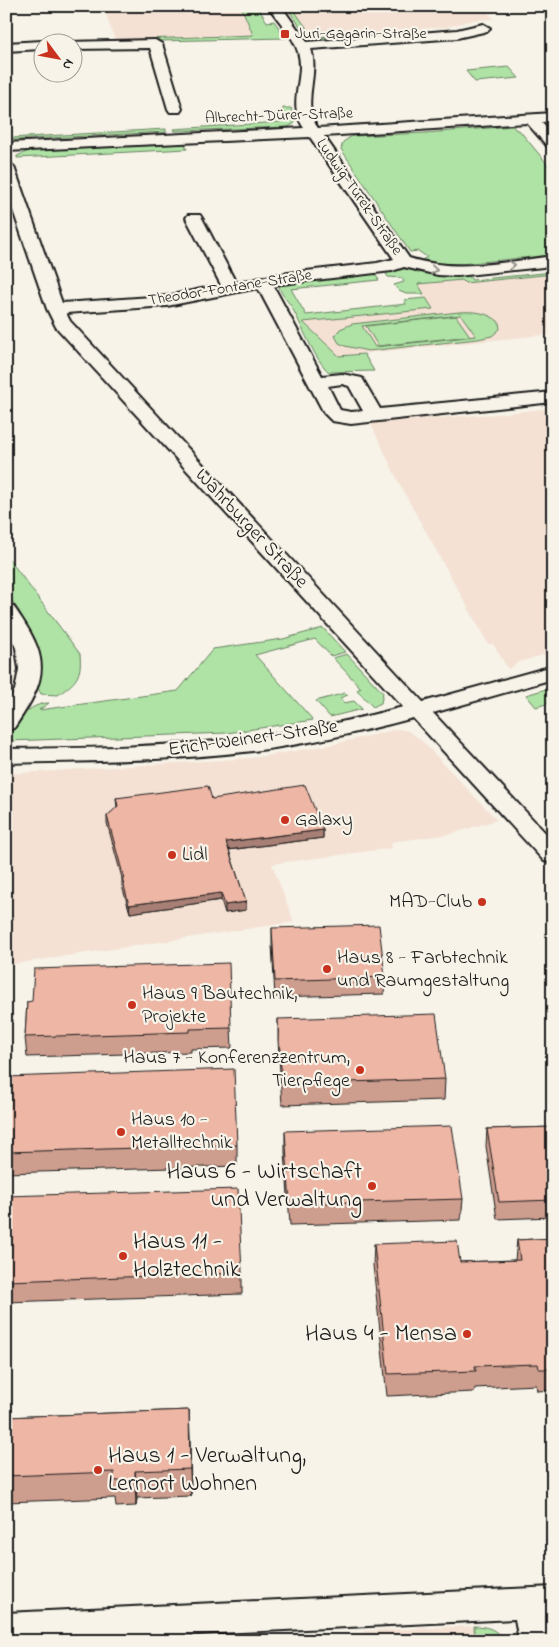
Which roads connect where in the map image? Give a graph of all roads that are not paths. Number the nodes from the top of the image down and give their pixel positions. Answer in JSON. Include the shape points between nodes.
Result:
{"nodes":[{"id":1,"x":274,"y":6,"type":"edge"},
{"id":2,"x":483,"y":28,"type":"dead end"},
{"id":3,"x":82,"y":45,"type":"edge"},
{"id":4,"x":32,"y":46,"type":"edge"},
{"id":5,"x":302,"y":46,"type":"junction"},
{"id":6,"x":6,"y":47,"type":"edge"},
{"id":7,"x":175,"y":109,"type":"dead end"},
{"id":8,"x":553,"y":117,"type":"edge"},
{"id":9,"x":531,"y":119,"type":"junction"},
{"id":10,"x":314,"y":132,"type":"junction"},
{"id":11,"x":553,"y":144,"type":"edge"},
{"id":12,"x":6,"y":147,"type":"edge"},
{"id":13,"x":6,"y":167,"type":"edge"},
{"id":14,"x":194,"y":218,"type":"dead end"},
{"id":15,"x":403,"y":261,"type":"junction"},
{"id":16,"x":553,"y":261,"type":"edge"},
{"id":17,"x":262,"y":282,"type":"junction"},
{"id":18,"x":230,"y":288,"type":"junction"},
{"id":19,"x":55,"y":309,"type":"junction"},
{"id":20,"x":316,"y":382,"type":"junction"},
{"id":21,"x":553,"y":397,"type":"edge"},
{"id":22,"x":375,"y":416,"type":"junction"},
{"id":23,"x":6,"y":610,"type":"edge"},
{"id":24,"x":553,"y":672,"type":"edge"},
{"id":25,"x":417,"y":709,"type":"junction"},
{"id":26,"x":6,"y":723,"type":"edge"},
{"id":27,"x":6,"y":756,"type":"edge"},
{"id":28,"x":553,"y":856,"type":"edge"},
{"id":29,"x":542,"y":1602,"type":"edge"},
{"id":30,"x":6,"y":1628,"type":"edge"},
{"id":31,"x":536,"y":1641,"type":"edge"}],
"edges":[{"from":1,"to":5,"type":"street"},
{"from":2,"to":5,"type":"street","via":[[457,34]]},
{"from":3,"to":7,"type":"street","via":[[155,44]]},
{"from":4,"to":6,"type":"street"},
{"from":5,"to":10,"type":"street","via":[[306,70],[301,107]]},
{"from":8,"to":9,"type":"street","name":"Albrecht-Dürer-Straße"},
{"from":9,"to":10,"type":"street","name":"Albrecht-Dürer-Straße"},
{"from":9,"to":11,"type":"street"},
{"from":10,"to":12,"type":"street","name":"Albrecht-Dürer-Straße"},
{"from":10,"to":15,"type":"street","name":"Ludwig-Turek-Straße"},
{"from":13,"to":19,"type":"street","name":"Wahrburger Straße"},
{"from":14,"to":18,"type":"street"},
{"from":15,"to":16,"type":"street","name":"Ludwig-Turek-Straße","one_way":true,"via":[[448,271]]},
{"from":15,"to":17,"type":"street","name":"Theodor-Fontane-Straße","via":[[377,268]]},
{"from":17,"to":18,"type":"street","name":"Theodor-Fontane-Straße"},
{"from":17,"to":20,"type":"street"},
{"from":18,"to":19,"type":"street","name":"Theodor-Fontane-Straße","via":[[192,298]]},
{"from":19,"to":25,"type":"street","name":"Wahrburger Straße","via":[[71,334]]},
{"from":20,"to":22,"type":"street","via":[[338,417]]},
{"from":20,"to":22,"type":"street","via":[[356,382]]},
{"from":21,"to":22,"type":"street"},
{"from":23,"to":26,"type":"street","via":[[20,634],[30,663],[27,690]]},
{"from":24,"to":25,"type":"street","name":"Erich-Weinert-Straße"},
{"from":25,"to":27,"type":"street","name":"Erich-Weinert-Straße","via":[[324,732],[246,744],[142,754]]},
{"from":25,"to":28,"type":"street","name":"Wahrburger Straße"},
{"from":29,"to":30,"type":"street"},
{"from":29,"to":31,"type":"street"}]}
